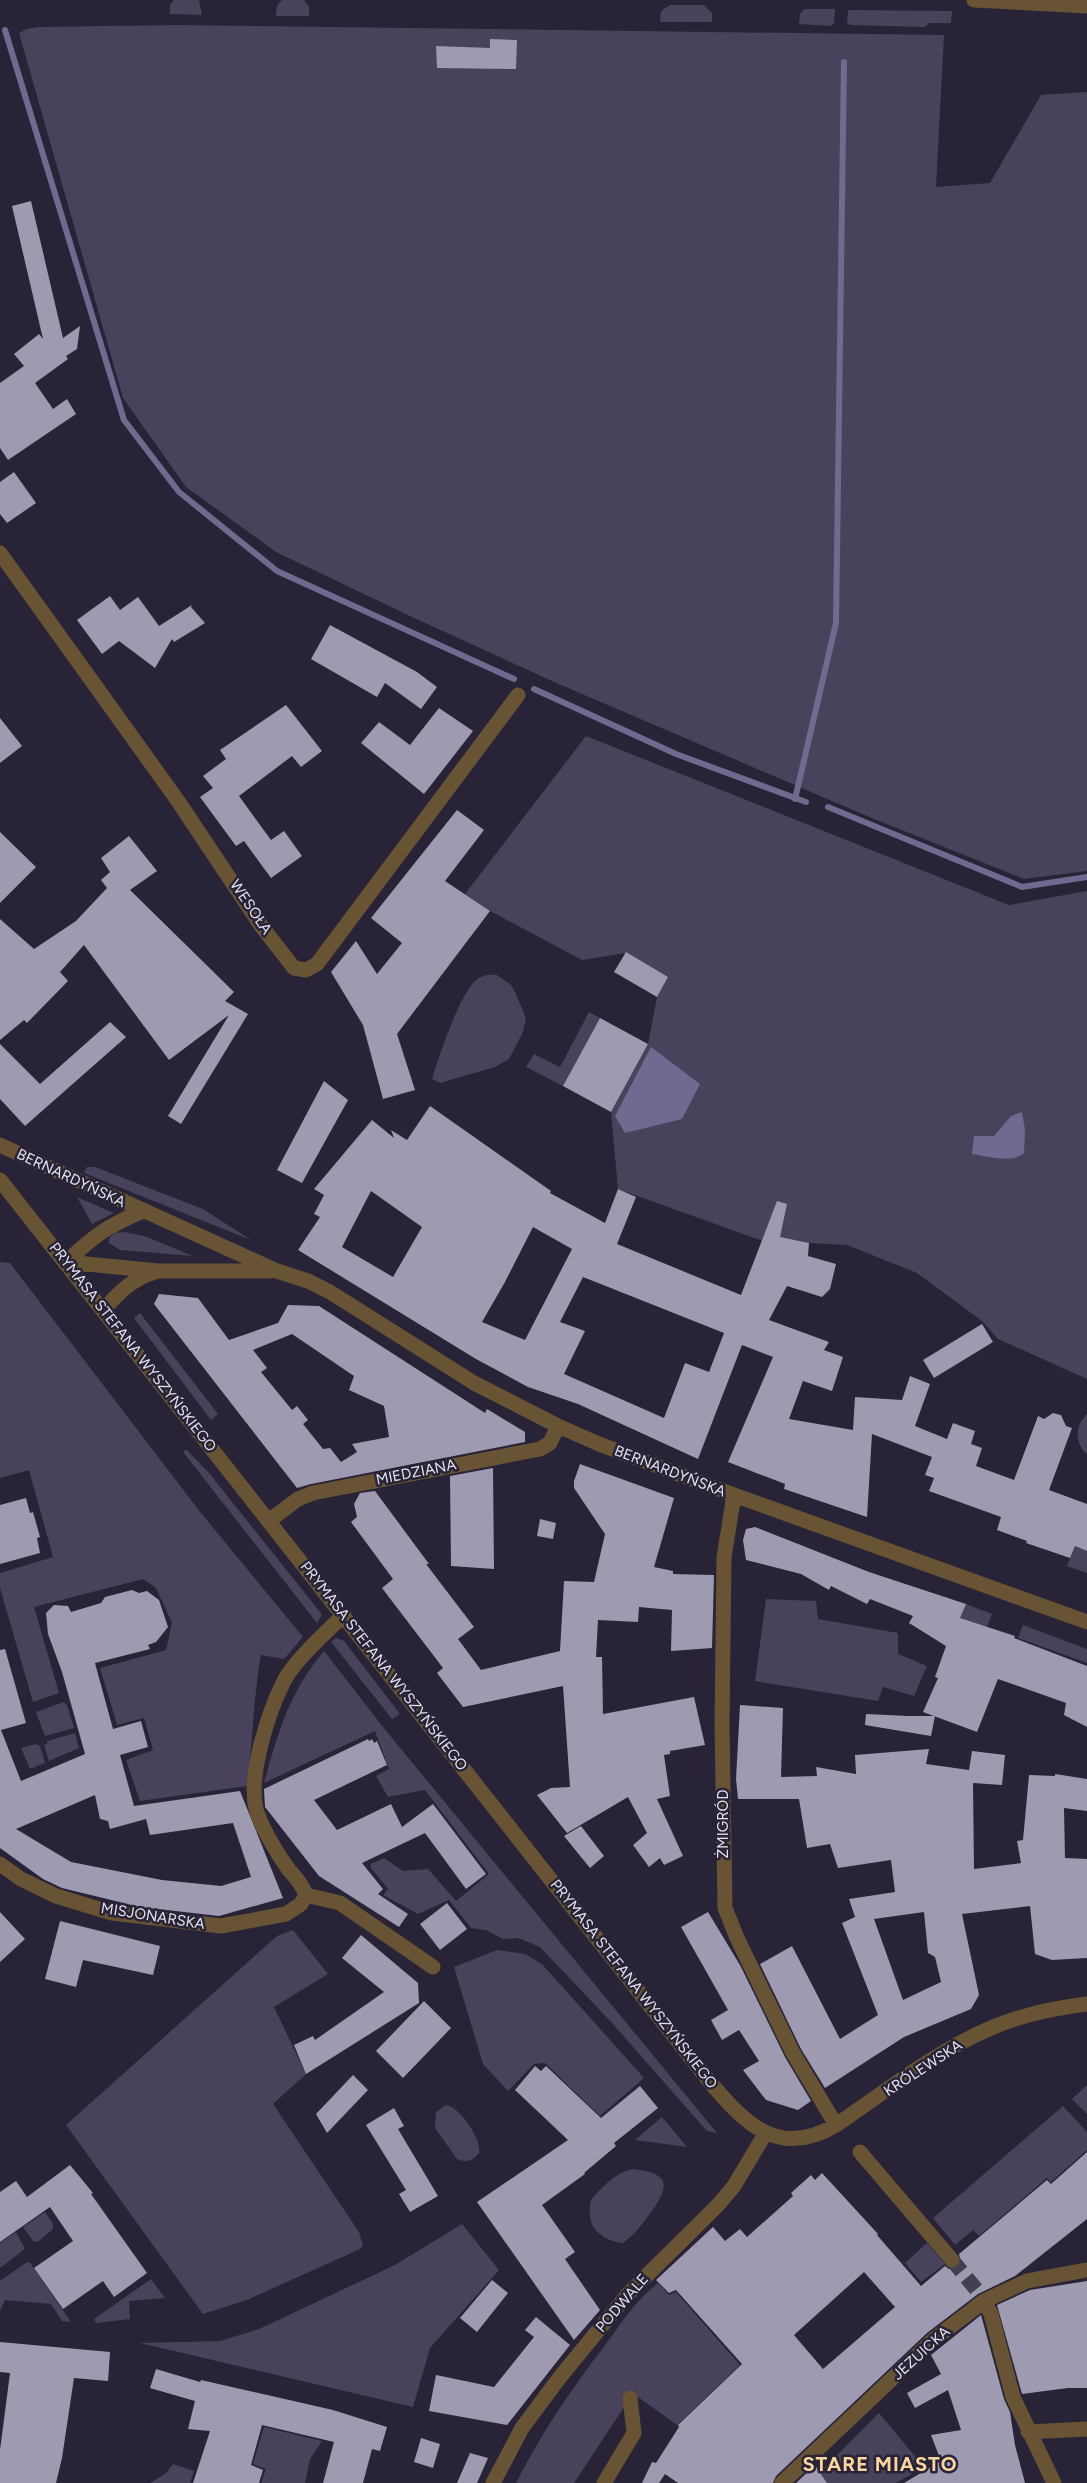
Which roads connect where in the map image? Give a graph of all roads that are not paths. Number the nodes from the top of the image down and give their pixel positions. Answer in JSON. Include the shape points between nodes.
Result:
{"nodes":[{"id":1,"x":974,"y":0,"type":"edge"},
{"id":2,"x":1087,"y":6,"type":"edge"},
{"id":3,"x":0,"y":552,"type":"edge"},
{"id":4,"x":518,"y":695,"type":"dead end"},
{"id":5,"x":0,"y":1145,"type":"edge"},
{"id":6,"x":3,"y":1190,"type":"edge"},
{"id":7,"x":143,"y":1210,"type":"junction"},
{"id":8,"x":66,"y":1262,"type":"junction"},
{"id":9,"x":158,"y":1271,"type":"junction"},
{"id":10,"x":276,"y":1271,"type":"junction"},
{"id":11,"x":103,"y":1310,"type":"junction"},
{"id":12,"x":558,"y":1426,"type":"junction"},
{"id":13,"x":734,"y":1495,"type":"junction"},
{"id":14,"x":270,"y":1520,"type":"junction"},
{"id":15,"x":344,"y":1615,"type":"junction"},
{"id":16,"x":1087,"y":1622,"type":"edge"},
{"id":17,"x":0,"y":1864,"type":"edge"},
{"id":18,"x":306,"y":1895,"type":"junction"},
{"id":19,"x":433,"y":1967,"type":"dead end"},
{"id":20,"x":1087,"y":2004,"type":"edge"},
{"id":21,"x":836,"y":2125,"type":"junction"},
{"id":22,"x":764,"y":2134,"type":"junction"},
{"id":23,"x":860,"y":2152,"type":"dead end"},
{"id":24,"x":952,"y":2260,"type":"tunnel mouth"},
{"id":25,"x":1087,"y":2270,"type":"edge"},
{"id":26,"x":984,"y":2301,"type":"junction"},
{"id":27,"x":630,"y":2398,"type":"dead end"},
{"id":28,"x":1087,"y":2429,"type":"edge"},
{"id":29,"x":1028,"y":2432,"type":"junction"},
{"id":30,"x":493,"y":2483,"type":"edge"},
{"id":31,"x":604,"y":2483,"type":"edge"},
{"id":32,"x":782,"y":2483,"type":"edge"},
{"id":33,"x":1054,"y":2483,"type":"edge"}],
"edges":[{"from":1,"to":2,"type":"street"},
{"from":3,"to":4,"type":"street","name":"WESOŁA","via":[[294,968],[306,970],[317,964]]},
{"from":5,"to":7,"type":"street","name":"BERNARDYŃSKA"},
{"from":6,"to":8,"type":"street","name":"PRYMASA STEFANA WYSZYŃSKIEGO"},
{"from":7,"to":8,"type":"street","name":"BERNARDYŃSKA","via":[[111,1224]]},
{"from":7,"to":10,"type":"street","name":"BERNARDYŃSKA"},
{"from":8,"to":9,"type":"street","name":"BERNARDYŃSKA"},
{"from":8,"to":11,"type":"street","name":"PRYMASA STEFANA WYSZYŃSKIEGO"},
{"from":9,"to":10,"type":"street","name":"BERNARDYŃSKA"},
{"from":9,"to":11,"type":"street","name":"BERNARDYŃSKA","via":[[139,1276]]},
{"from":10,"to":12,"type":"street","name":"BERNARDYŃSKA","via":[[330,1292],[474,1383]]},
{"from":11,"to":14,"type":"street","name":"PRYMASA STEFANA WYSZYŃSKIEGO"},
{"from":12,"to":13,"type":"street","name":"BERNARDYŃSKA"},
{"from":12,"to":14,"type":"street","name":"MIEDZIANA","via":[[550,1443],[540,1449],[313,1493],[298,1499]]},
{"from":13,"to":16,"type":"street","name":"BERNARDYŃSKA"},
{"from":13,"to":21,"type":"street","name":"ŻMIGRÓD","via":[[724,1557],[725,1908],[793,2053]]},
{"from":14,"to":15,"type":"street","name":"PRYMASA STEFANA WYSZYŃSKIEGO"},
{"from":15,"to":18,"type":"street","via":[[320,1637],[283,1682],[267,1726],[257,1770],[256,1809],[274,1846],[302,1884]]},
{"from":15,"to":22,"type":"street","name":"PRYMASA STEFANA WYSZYŃSKIEGO","via":[[710,2082],[742,2118]]},
{"from":17,"to":18,"type":"street","name":"MISJONARSKA","via":[[56,1896],[104,1910],[221,1926],[286,1914],[301,1904]]},
{"from":18,"to":19,"type":"street","via":[[340,1903]]},
{"from":20,"to":21,"type":"street","name":"KRÓLEWSKA","via":[[1022,2017],[991,2028],[944,2053]]},
{"from":21,"to":22,"type":"street","name":"KRÓLEWSKA","via":[[809,2137],[776,2138]]},
{"from":22,"to":30,"type":"street","name":"PODWALE","via":[[734,2186],[628,2294],[560,2377],[522,2428]]},
{"from":23,"to":24,"type":"street"},
{"from":25,"to":26,"type":"street","name":"JEZUICKA","via":[[1027,2280]]},
{"from":26,"to":29,"type":"street","via":[[991,2314],[1013,2397]]},
{"from":26,"to":32,"type":"street","name":"JEZUICKA","via":[[933,2340]]},
{"from":27,"to":31,"type":"street","via":[[634,2433]]},
{"from":28,"to":29,"type":"street"},
{"from":29,"to":33,"type":"street"}]}
